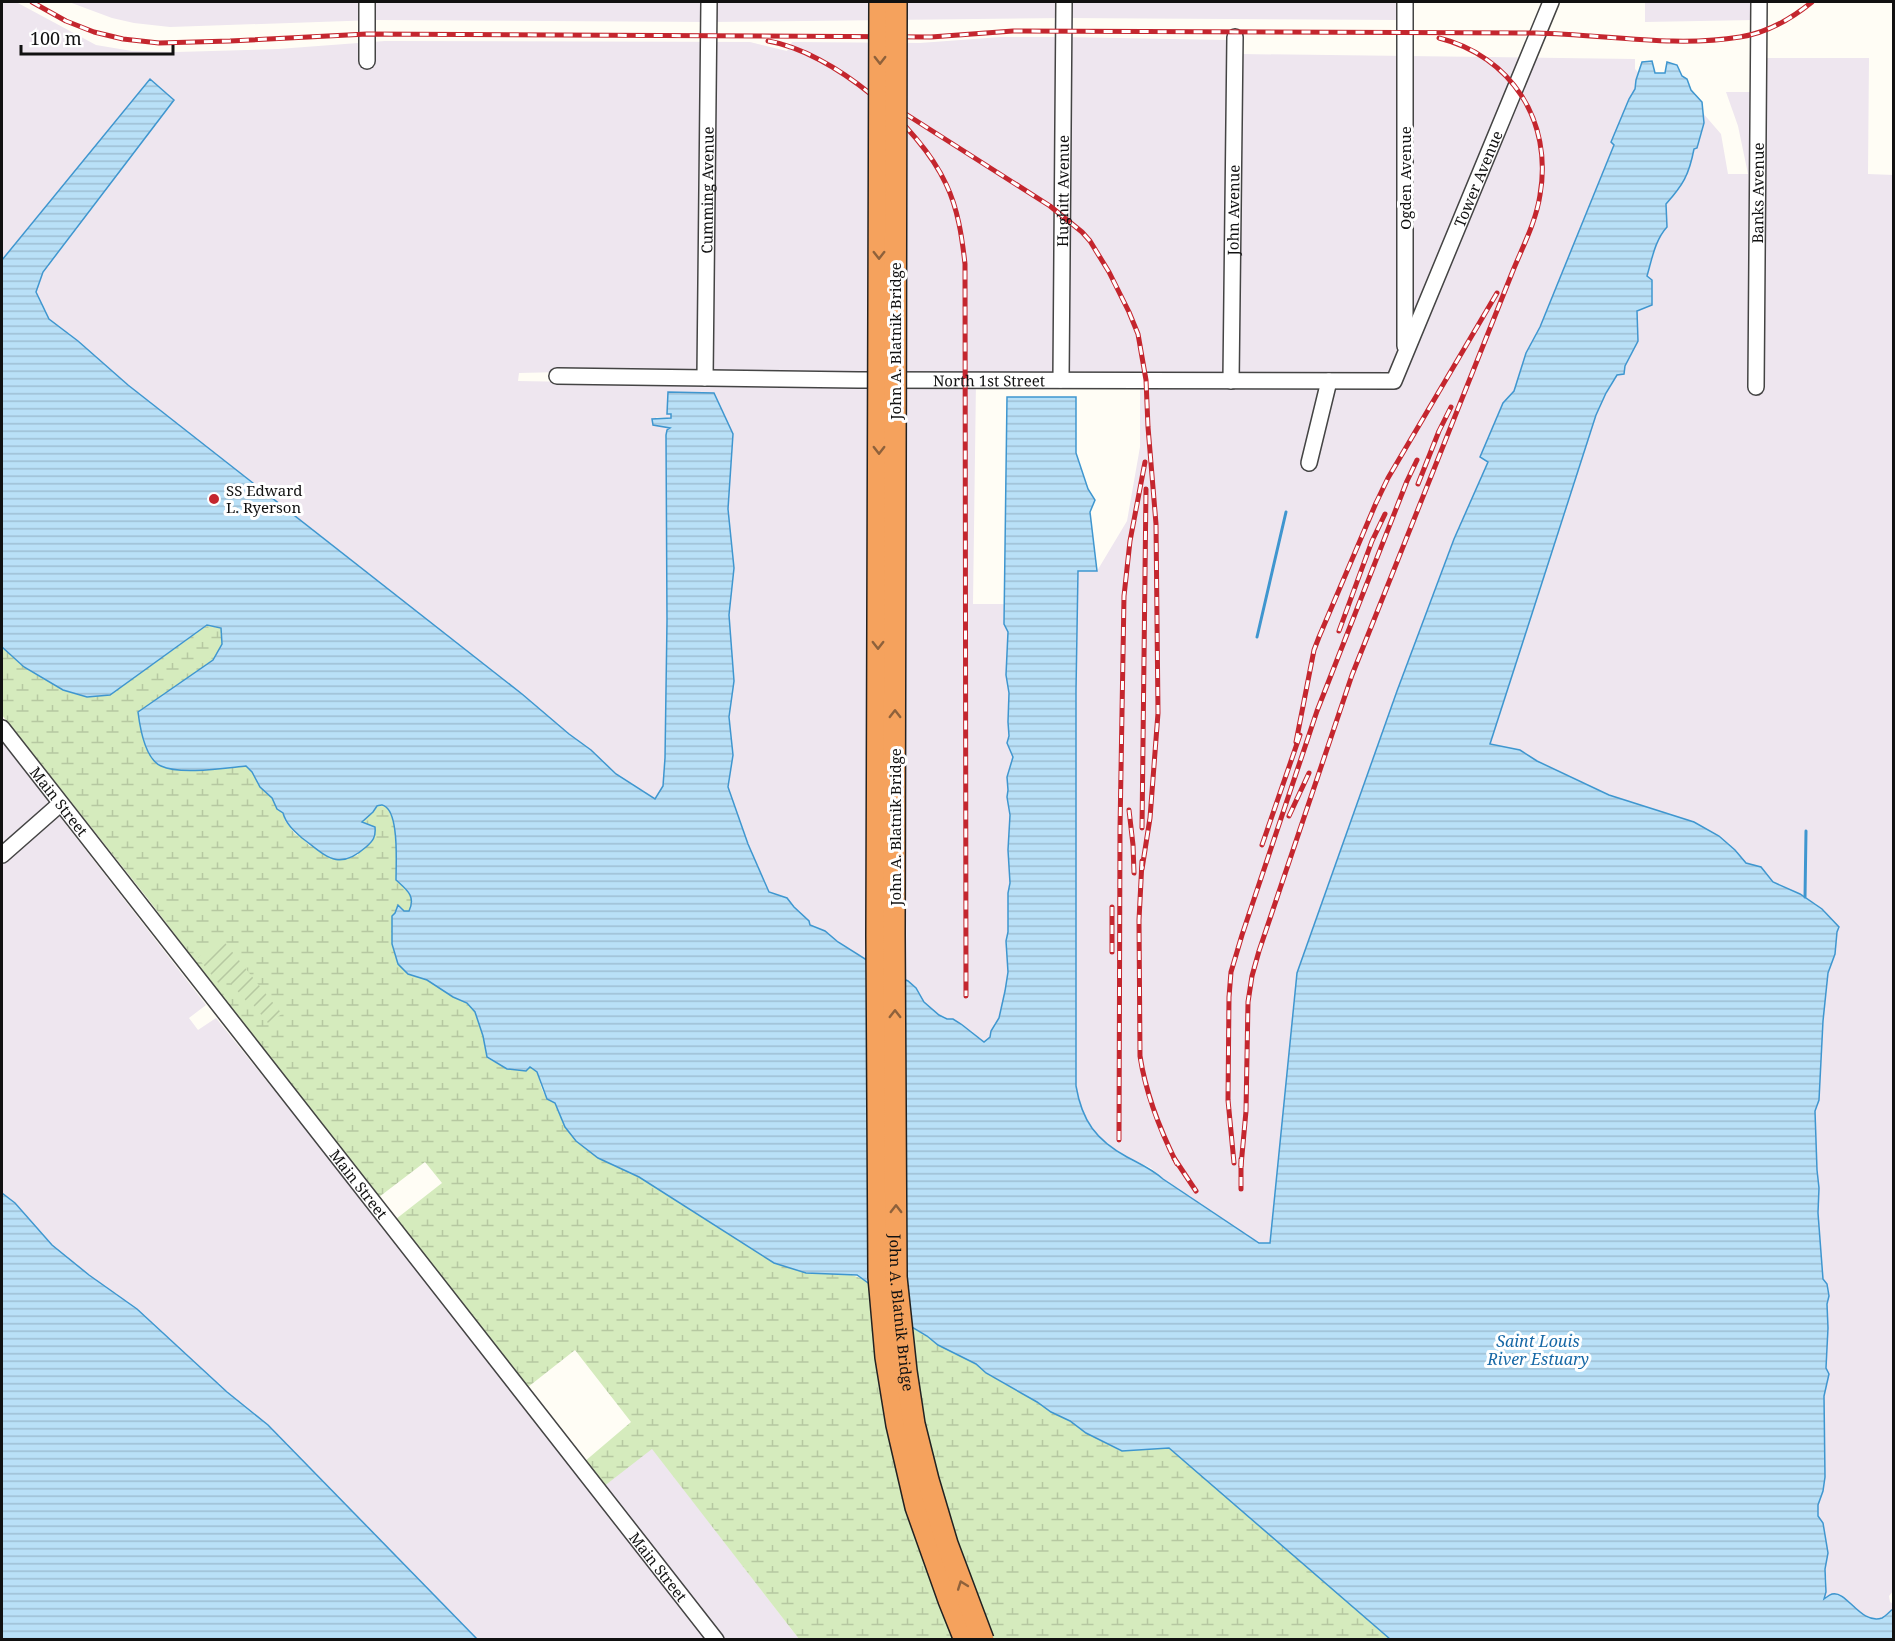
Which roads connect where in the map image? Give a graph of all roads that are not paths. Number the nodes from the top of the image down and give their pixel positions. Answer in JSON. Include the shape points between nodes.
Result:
{"nodes":[{"id":1,"x":367,"y":2,"type":"edge"},
{"id":2,"x":709,"y":2,"type":"edge"},
{"id":3,"x":880,"y":2,"type":"edge"},
{"id":4,"x":896,"y":2,"type":"edge"},
{"id":5,"x":1064,"y":2,"type":"edge"},
{"id":6,"x":1405,"y":2,"type":"edge"},
{"id":7,"x":1551,"y":2,"type":"edge"},
{"id":8,"x":1759,"y":2,"type":"edge"},
{"id":9,"x":1235,"y":38,"type":"dead end"},
{"id":10,"x":367,"y":61,"type":"dead end"},
{"id":11,"x":1405,"y":355,"type":"junction"},
{"id":12,"x":557,"y":376,"type":"dead end"},
{"id":13,"x":705,"y":378,"type":"junction"},
{"id":14,"x":1061,"y":380,"type":"junction"},
{"id":15,"x":1231,"y":381,"type":"junction"},
{"id":16,"x":1329,"y":381,"type":"junction"},
{"id":17,"x":1756,"y":387,"type":"dead end"},
{"id":18,"x":1309,"y":463,"type":"dead end"},
{"id":19,"x":2,"y":728,"type":"edge"},
{"id":20,"x":60,"y":804,"type":"junction"},
{"id":21,"x":2,"y":855,"type":"edge"},
{"id":22,"x":716,"y":1640,"type":"edge"},
{"id":23,"x":965,"y":1640,"type":"edge"},
{"id":24,"x":983,"y":1640,"type":"edge"}],
"edges":[{"from":1,"to":10,"type":"street"},
{"from":2,"to":13,"type":"street","name":"Cumming Avenue"},
{"from":3,"to":23,"type":"highway","name":"John A. Blatnik Bridge","one_way":true,"bridge":true,"via":[[879,1277],[885,1357],[897,1425],[914,1495]]},
{"from":24,"to":4,"type":"highway","name":"John A. Blatnik Bridge","one_way":true,"bridge":true,"via":[[947,1544],[922,1458],[906,1371],[896,1277]]},
{"from":5,"to":14,"type":"street","name":"Hughitt Avenue"},
{"from":6,"to":11,"type":"street","name":"Ogden Avenue"},
{"from":7,"to":11,"type":"street","name":"Tower Avenue"},
{"from":8,"to":17,"type":"street","name":"Banks Avenue"},
{"from":9,"to":15,"type":"street","name":"John Avenue"},
{"from":11,"to":16,"type":"street","name":"North 1st Street","via":[[1394,381]]},
{"from":12,"to":13,"type":"street","name":"North 1st Street"},
{"from":13,"to":14,"type":"street","name":"North 1st Street"},
{"from":14,"to":15,"type":"street","name":"North 1st Street"},
{"from":15,"to":16,"type":"street","name":"North 1st Street"},
{"from":16,"to":18,"type":"street"},
{"from":19,"to":20,"type":"street","name":"Main Street"},
{"from":20,"to":21,"type":"street"},
{"from":20,"to":22,"type":"street","name":"Main Street"}]}
